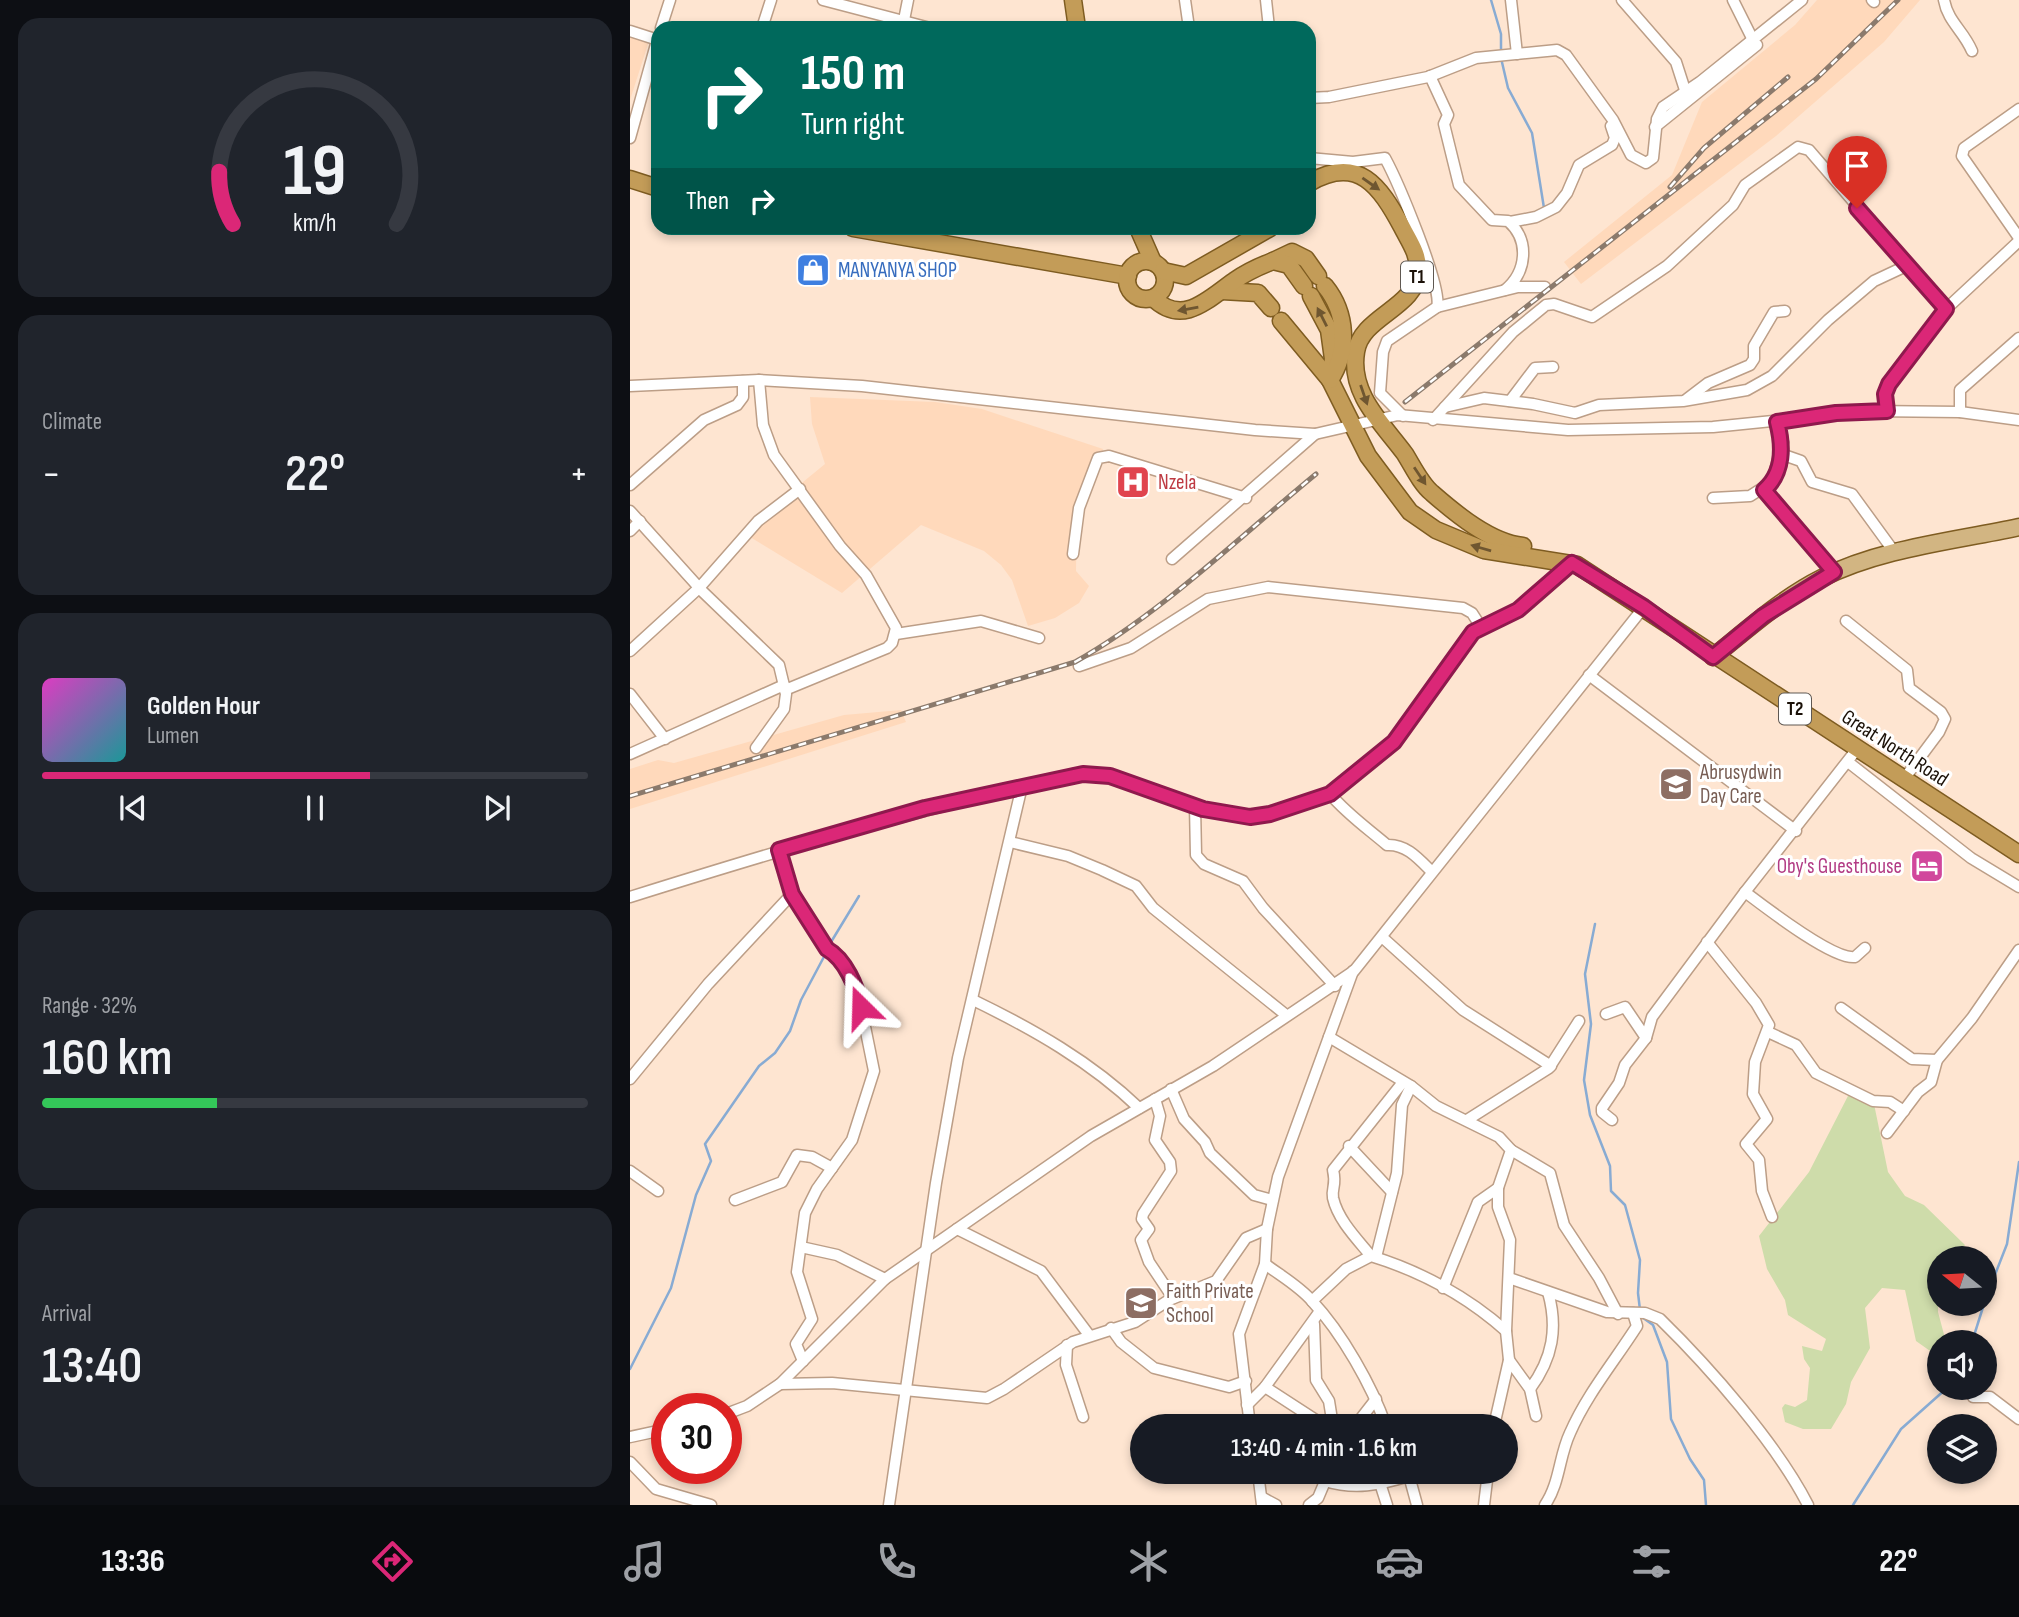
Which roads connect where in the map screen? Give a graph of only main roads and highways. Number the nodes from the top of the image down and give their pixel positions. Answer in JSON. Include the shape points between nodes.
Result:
{"nodes":[{"id":1,"x":1073,"y":0,"type":"edge"},
{"id":2,"x":1076,"y":21,"type":"edge"},
{"id":3,"x":630,"y":179,"type":"edge"},
{"id":4,"x":1316,"y":179,"type":"edge"},
{"id":5,"x":651,"y":186,"type":"edge"},
{"id":6,"x":893,"y":235,"type":"edge"},
{"id":7,"x":1142,"y":235,"type":"edge"},
{"id":8,"x":1257,"y":235,"type":"edge"},
{"id":9,"x":1158,"y":266,"type":"junction"},
{"id":10,"x":1128,"y":276,"type":"junction"},
{"id":11,"x":1222,"y":291,"type":"junction"},
{"id":12,"x":1153,"y":298,"type":"junction"},
{"id":13,"x":1330,"y":380,"type":"junction"},
{"id":14,"x":2019,"y":527,"type":"edge"},
{"id":15,"x":1572,"y":563,"type":"junction"},
{"id":16,"x":1713,"y":657,"type":"junction"},
{"id":17,"x":2019,"y":854,"type":"edge"}],
"edges":[{"from":1,"to":2,"type":"highway"},
{"from":3,"to":5,"type":"highway"},
{"from":4,"to":15,"type":"highway","name":"Great North Road","number":"T1","one_way":true,"via":[[1351,172],[1376,184],[1417,256],[1413,288],[1365,332],[1356,352],[1365,402],[1430,492],[1499,540],[1554,549]]},
{"from":6,"to":10,"type":"highway"},
{"from":7,"to":9,"type":"highway"},
{"from":8,"to":9,"type":"highway","via":[[1186,275]]},
{"from":9,"to":10,"type":"highway","via":[[1135,264]]},
{"from":9,"to":12,"type":"highway","via":[[1165,284]]},
{"from":10,"to":12,"type":"highway","via":[[1132,293]]},
{"from":11,"to":12,"type":"highway","one_way":true,"via":[[1183,312]]},
{"from":11,"to":13,"type":"highway","via":[[1258,293]]},
{"from":13,"to":11,"type":"highway","one_way":true,"via":[[1329,330],[1299,254],[1292,252],[1273,261]]},
{"from":15,"to":13,"type":"highway","one_way":true,"via":[[1484,550],[1436,530],[1402,503],[1380,475]]},
{"from":14,"to":16,"type":"main road","via":[[1895,553],[1834,572],[1763,616]]},
{"from":15,"to":16,"type":"highway","name":"Great North Road","number":"T2"},
{"from":16,"to":17,"type":"highway","name":"Great North Road","number":"T2","via":[[1853,755],[1905,779]]}]}
